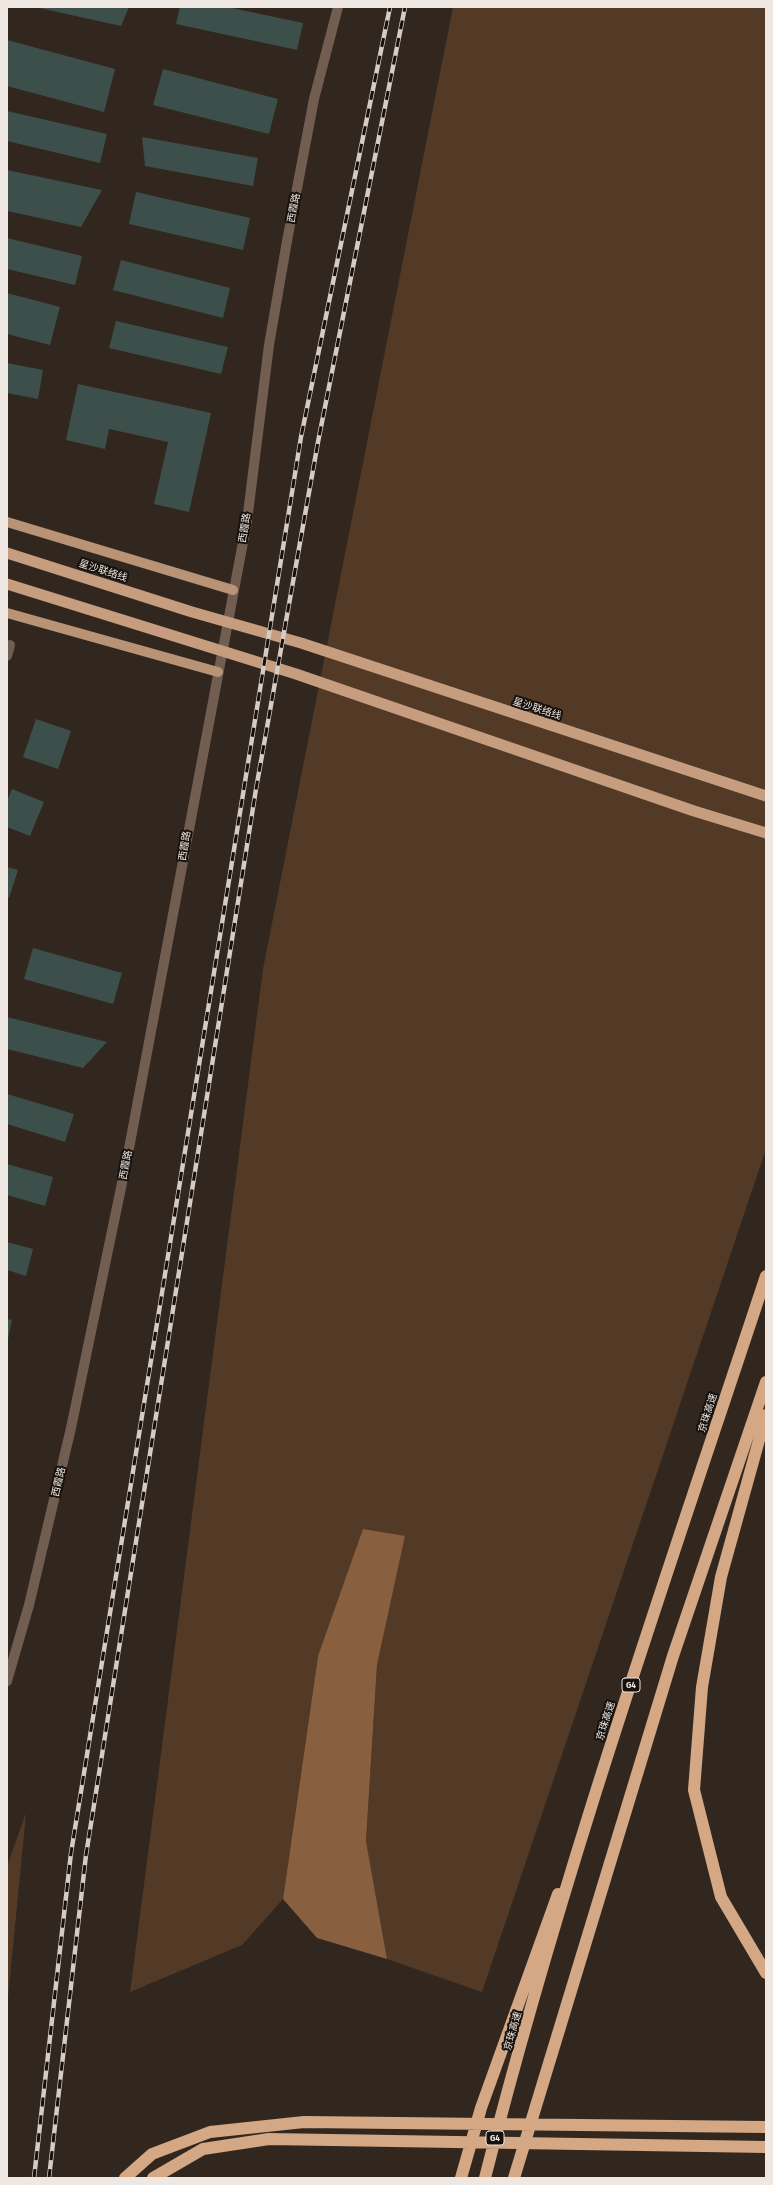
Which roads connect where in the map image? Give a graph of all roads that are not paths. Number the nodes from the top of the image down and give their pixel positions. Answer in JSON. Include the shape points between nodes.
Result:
{"nodes":[{"id":1,"x":338,"y":7,"type":"edge"},
{"id":2,"x":7,"y":522,"type":"edge"},
{"id":3,"x":7,"y":553,"type":"edge"},
{"id":4,"x":7,"y":584,"type":"edge"},
{"id":5,"x":233,"y":590,"type":"junction"},
{"id":6,"x":7,"y":613,"type":"edge"},
{"id":7,"x":10,"y":645,"type":"dead end"},
{"id":8,"x":7,"y":656,"type":"edge"},
{"id":9,"x":218,"y":672,"type":"junction"},
{"id":10,"x":766,"y":796,"type":"edge"},
{"id":11,"x":766,"y":833,"type":"edge"},
{"id":12,"x":766,"y":1276,"type":"edge"},
{"id":13,"x":766,"y":1382,"type":"edge"},
{"id":14,"x":766,"y":1414,"type":"edge"},
{"id":15,"x":7,"y":1680,"type":"edge"},
{"id":16,"x":602,"y":1771,"type":"junction"},
{"id":17,"x":766,"y":1973,"type":"edge"},
{"id":18,"x":766,"y":2127,"type":"edge"},
{"id":19,"x":766,"y":2147,"type":"edge"},
{"id":20,"x":125,"y":2178,"type":"edge"},
{"id":21,"x":153,"y":2178,"type":"edge"},
{"id":22,"x":461,"y":2178,"type":"edge"},
{"id":23,"x":485,"y":2178,"type":"edge"},
{"id":24,"x":514,"y":2178,"type":"edge"}],
"edges":[{"from":1,"to":5,"type":"street","name":"西霞路","via":[[314,99],[281,278],[269,345],[247,522]]},
{"from":2,"to":5,"type":"main road"},
{"from":3,"to":10,"type":"highway","name":"星沙联络线","via":[[192,612],[301,643]]},
{"from":4,"to":11,"type":"highway","via":[[296,674],[694,811]]},
{"from":5,"to":9,"type":"street","name":"西霞路"},
{"from":6,"to":9,"type":"main road"},
{"from":7,"to":8,"type":"street"},
{"from":9,"to":15,"type":"street","name":"西霞路","via":[[129,1152],[71,1428],[29,1605]]},
{"from":12,"to":16,"type":"highway","name":"京珠高速","number":"G4"},
{"from":13,"to":24,"type":"highway","via":[[673,1656]]},
{"from":14,"to":17,"type":"highway","via":[[720,1577],[702,1687],[694,1790],[721,1897]]},
{"from":16,"to":22,"type":"highway","via":[[481,2108]]},
{"from":16,"to":23,"type":"highway","name":"京珠高速","number":"G4"},
{"from":18,"to":20,"type":"highway","via":[[304,2122],[210,2132],[152,2154]]},
{"from":19,"to":21,"type":"highway","via":[[269,2139],[203,2149]]}]}
